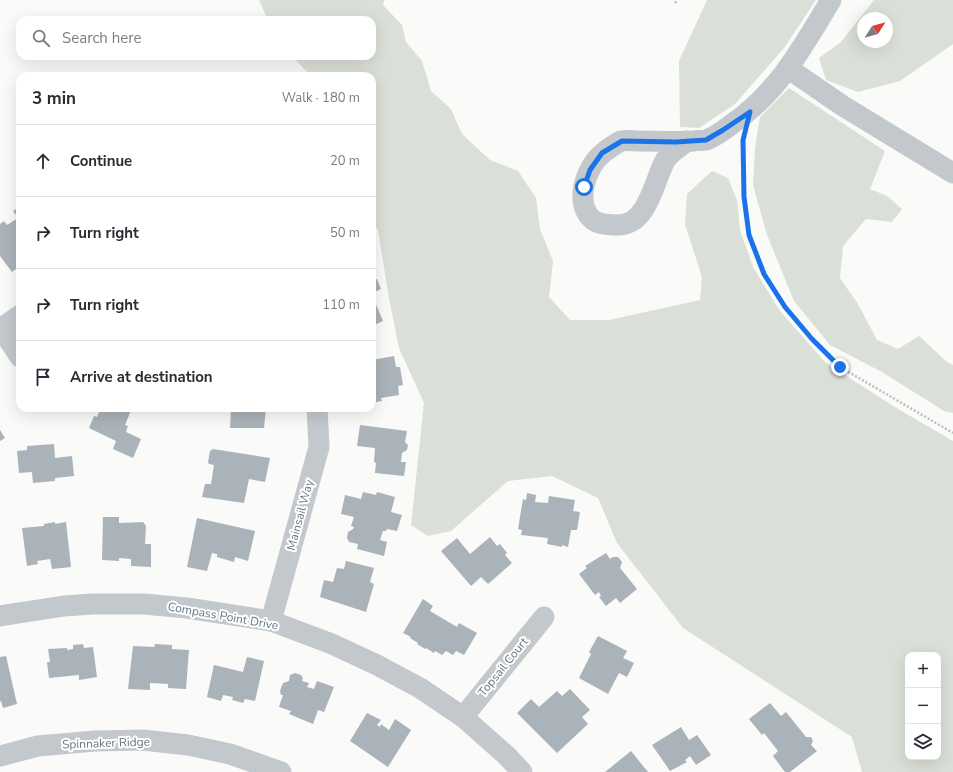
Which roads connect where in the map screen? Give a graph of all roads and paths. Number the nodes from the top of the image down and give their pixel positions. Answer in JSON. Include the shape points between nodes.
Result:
{"nodes":[{"id":1,"x":677,"y":0,"type":"edge"},
{"id":2,"x":831,"y":0,"type":"edge"},
{"id":3,"x":674,"y":3,"type":"dead end"},
{"id":4,"x":789,"y":68,"type":"junction"},
{"id":5,"x":750,"y":112,"type":"junction"},
{"id":6,"x":687,"y":141,"type":"junction"},
{"id":7,"x":953,"y":173,"type":"edge"},
{"id":8,"x":16,"y":318,"type":"edge"},
{"id":9,"x":0,"y":329,"type":"edge"},
{"id":10,"x":16,"y":351,"type":"edge"},
{"id":11,"x":318,"y":412,"type":"edge"},
{"id":12,"x":953,"y":433,"type":"edge"},
{"id":13,"x":0,"y":616,"type":"edge"},
{"id":14,"x":544,"y":617,"type":"dead end"},
{"id":15,"x":271,"y":621,"type":"junction"},
{"id":16,"x":463,"y":717,"type":"junction"},
{"id":17,"x":0,"y":756,"type":"edge"},
{"id":18,"x":281,"y":772,"type":"edge"},
{"id":19,"x":522,"y":772,"type":"edge"}],
"edges":[{"from":1,"to":3,"type":"path"},
{"from":2,"to":4,"type":"street"},
{"from":4,"to":5,"type":"street"},
{"from":4,"to":7,"type":"street","via":[[843,106]]},
{"from":5,"to":6,"type":"street","via":[[706,140]]},
{"from":5,"to":12,"type":"path","via":[[743,140],[744,197],[749,235],[764,274],[785,307],[840,367]]},
{"from":6,"to":6,"type":"street","via":[[622,141],[602,153],[590,170],[584,187],[583,202],[588,213],[594,220],[610,225],[625,225],[638,217],[647,204],[666,160]]},
{"from":8,"to":9,"type":"street"},
{"from":9,"to":10,"type":"street"},
{"from":11,"to":15,"type":"street","name":"Mainsail Way","via":[[319,447]]},
{"from":13,"to":15,"type":"street","name":"Compass Point Drive","via":[[64,606],[144,604]]},
{"from":14,"to":16,"type":"street","name":"Topsail Court"},
{"from":15,"to":16,"type":"street","name":"Compass Point Drive","via":[[332,644],[377,665],[420,688]]},
{"from":16,"to":19,"type":"street","name":"Compass Point Drive"},
{"from":17,"to":18,"type":"street","name":"Spinnaker Ridge","via":[[38,746],[143,740],[188,745],[230,754]]}]}
